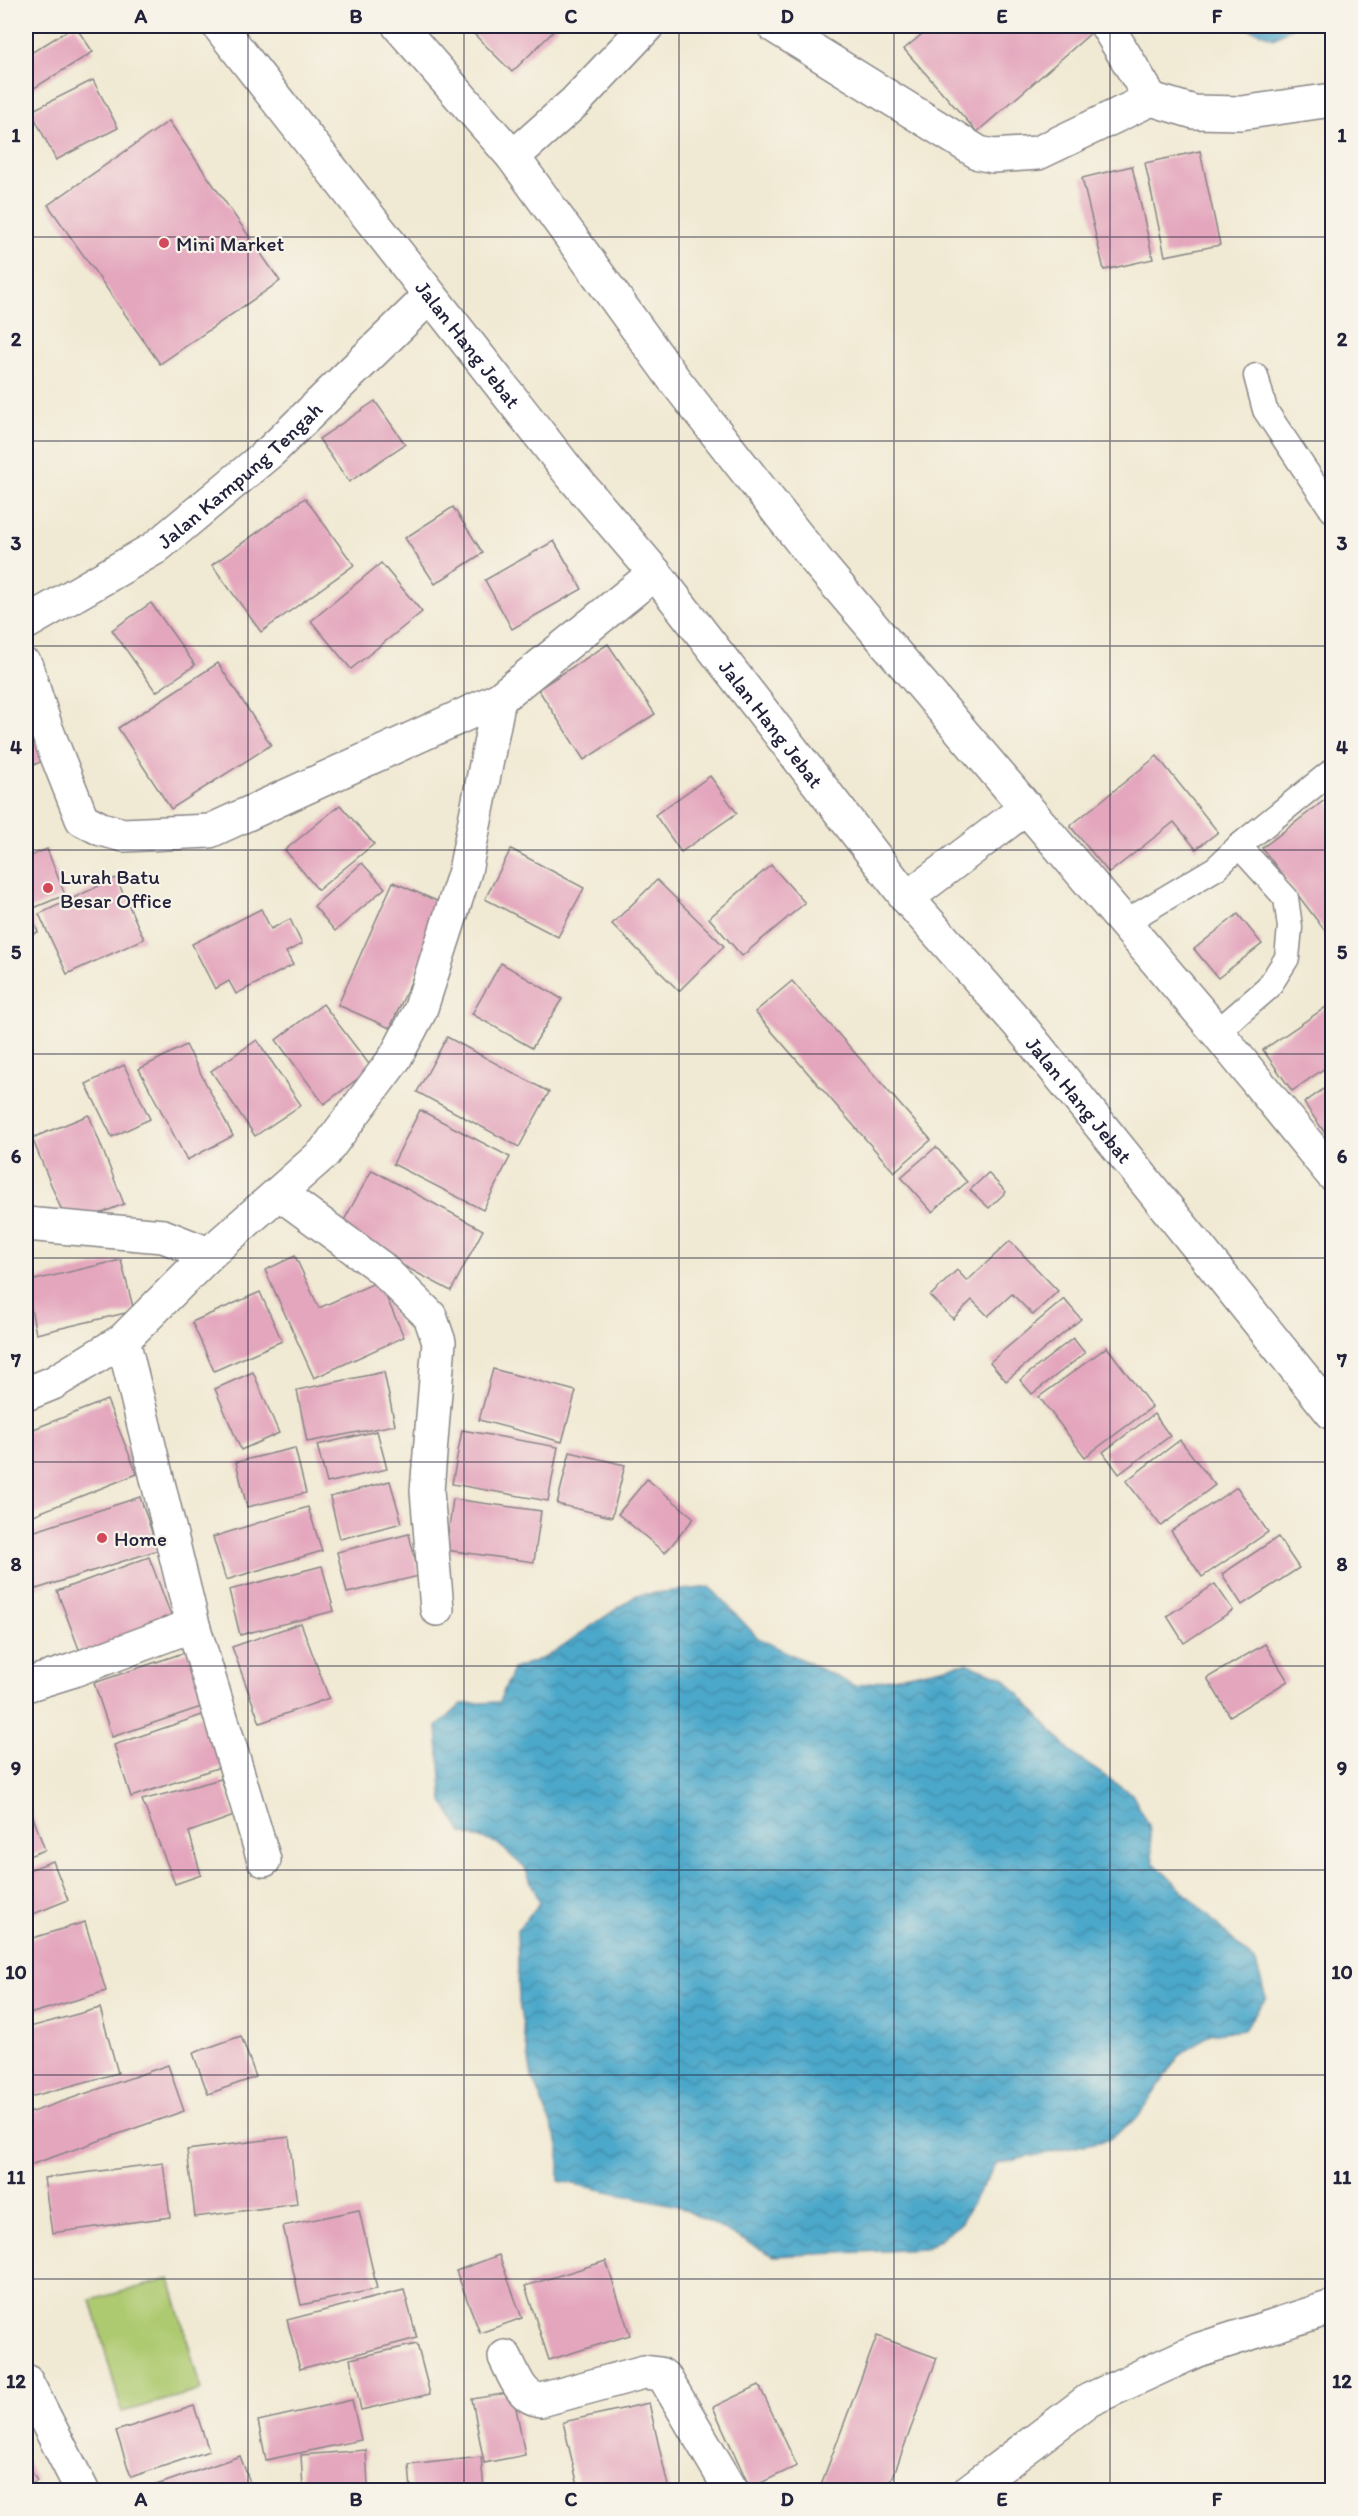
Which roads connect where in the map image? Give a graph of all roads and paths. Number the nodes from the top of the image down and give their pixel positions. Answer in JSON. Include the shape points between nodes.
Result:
{"nodes":[{"id":1,"x":219,"y":26,"type":"edge"},
{"id":2,"x":399,"y":26,"type":"edge"},
{"id":3,"x":647,"y":26,"type":"edge"},
{"id":4,"x":774,"y":26,"type":"edge"},
{"id":5,"x":1107,"y":26,"type":"edge"},
{"id":6,"x":1151,"y":99,"type":"junction"},
{"id":7,"x":1332,"y":100,"type":"edge"},
{"id":8,"x":513,"y":158,"type":"junction"},
{"id":9,"x":429,"y":297,"type":"junction"},
{"id":10,"x":1256,"y":376,"type":"dead end"},
{"id":11,"x":1332,"y":510,"type":"edge"},
{"id":12,"x":655,"y":573,"type":"junction"},
{"id":13,"x":26,"y":623,"type":"edge"},
{"id":14,"x":26,"y":666,"type":"edge"},
{"id":15,"x":499,"y":699,"type":"junction"},
{"id":16,"x":1332,"y":771,"type":"edge"},
{"id":17,"x":1026,"y":808,"type":"junction"},
{"id":18,"x":1239,"y":846,"type":"junction"},
{"id":19,"x":907,"y":898,"type":"junction"},
{"id":20,"x":1124,"y":923,"type":"junction"},
{"id":21,"x":1217,"y":1032,"type":"junction"},
{"id":22,"x":1332,"y":1174,"type":"edge"},
{"id":23,"x":279,"y":1193,"type":"junction"},
{"id":24,"x":26,"y":1224,"type":"edge"},
{"id":25,"x":209,"y":1254,"type":"junction"},
{"id":26,"x":123,"y":1340,"type":"junction"},
{"id":27,"x":26,"y":1394,"type":"edge"},
{"id":28,"x":1332,"y":1413,"type":"edge"},
{"id":29,"x":437,"y":1609,"type":"dead end"},
{"id":30,"x":193,"y":1625,"type":"junction"},
{"id":31,"x":26,"y":1685,"type":"edge"},
{"id":32,"x":264,"y":1860,"type":"dead end"},
{"id":33,"x":1332,"y":2307,"type":"edge"},
{"id":34,"x":505,"y":2357,"type":"dead end"},
{"id":35,"x":26,"y":2381,"type":"edge"},
{"id":36,"x":82,"y":2490,"type":"edge"},
{"id":37,"x":731,"y":2490,"type":"edge"},
{"id":38,"x":970,"y":2490,"type":"edge"}],
"edges":[{"from":1,"to":9,"type":"main road","name":"Jalan Hang Jebat"},
{"from":2,"to":8,"type":"main road"},
{"from":3,"to":8,"type":"main road","via":[[575,102]]},
{"from":4,"to":6,"type":"main road","via":[[979,153],[993,156],[1038,153]]},
{"from":5,"to":6,"type":"main road"},
{"from":6,"to":7,"type":"main road","via":[[1194,112],[1241,114]]},
{"from":8,"to":17,"type":"main road","via":[[673,378],[813,556]]},
{"from":9,"to":12,"type":"main road","name":"Jalan Hang Jebat"},
{"from":9,"to":13,"type":"main road","name":"Jalan Kampung Tengah","via":[[272,451],[155,548]]},
{"from":10,"to":11,"type":"lane","via":[[1265,410]]},
{"from":12,"to":15,"type":"main road"},
{"from":12,"to":19,"type":"main road","name":"Jalan Hang Jebat"},
{"from":14,"to":15,"type":"main road","via":[[82,819],[123,835],[210,831]]},
{"from":15,"to":23,"type":"main road","via":[[465,871],[420,1011],[395,1058],[324,1153]]},
{"from":16,"to":18,"type":"lane"},
{"from":17,"to":19,"type":"main road"},
{"from":17,"to":20,"type":"main road"},
{"from":18,"to":20,"type":"lane","via":[[1216,868]]},
{"from":18,"to":21,"type":"lane","via":[[1286,898],[1290,927],[1287,957],[1268,988]]},
{"from":19,"to":28,"type":"main road","name":"Jalan Hang Jebat","via":[[1017,1022]]},
{"from":20,"to":21,"type":"main road"},
{"from":21,"to":22,"type":"main road"},
{"from":23,"to":25,"type":"main road"},
{"from":23,"to":29,"type":"main road","via":[[380,1267],[430,1316],[436,1329],[439,1342],[427,1491]]},
{"from":24,"to":25,"type":"main road","via":[[163,1236]]},
{"from":25,"to":26,"type":"main road"},
{"from":26,"to":27,"type":"main road","via":[[53,1383]]},
{"from":26,"to":30,"type":"main road"},
{"from":30,"to":31,"type":"main road"},
{"from":30,"to":32,"type":"main road"},
{"from":33,"to":38,"type":"main road","via":[[1198,2350],[1089,2400]]},
{"from":34,"to":37,"type":"main road","via":[[524,2392],[541,2400],[644,2372],[660,2374]]},
{"from":35,"to":36,"type":"main road"}]}
